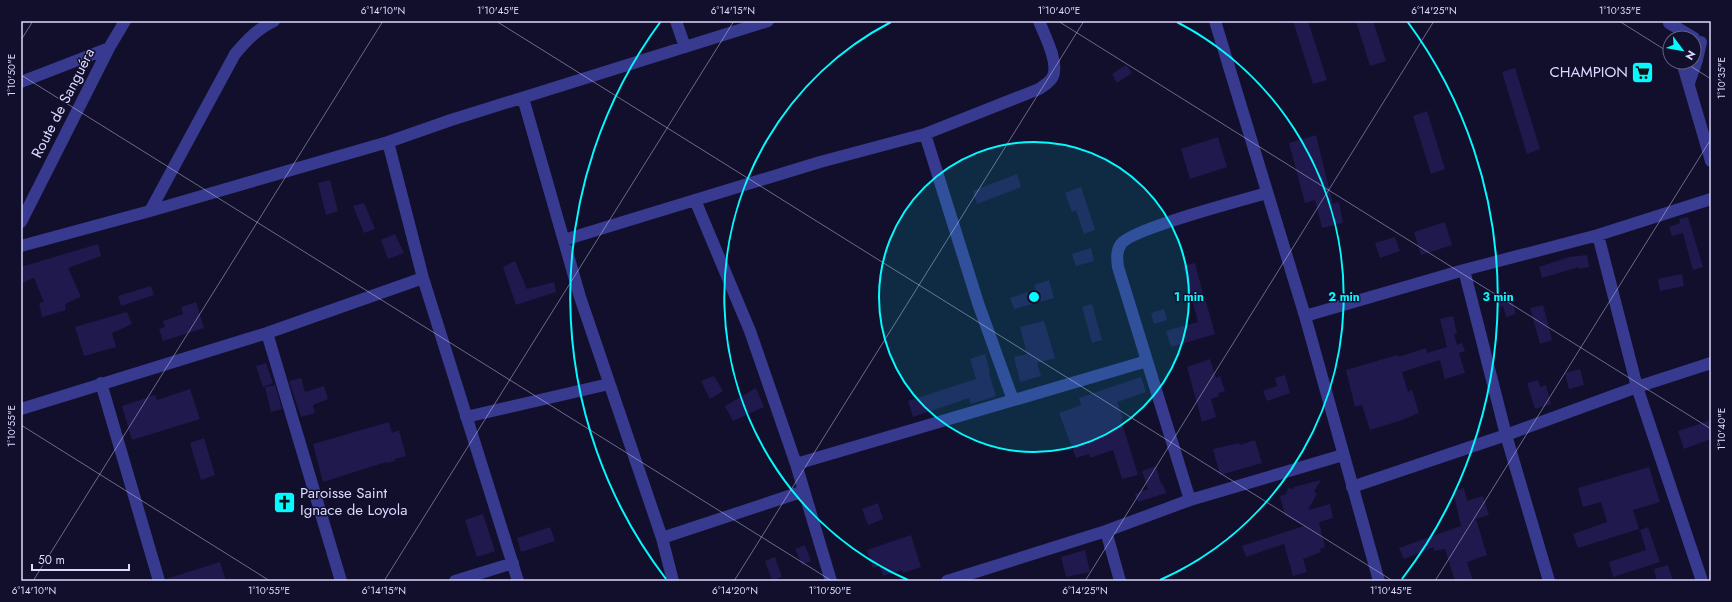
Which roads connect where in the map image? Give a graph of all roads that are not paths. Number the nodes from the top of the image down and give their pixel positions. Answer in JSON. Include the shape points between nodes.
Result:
{"nodes":[{"id":1,"x":125,"y":21,"type":"edge"},
{"id":2,"x":274,"y":21,"type":"edge"},
{"id":3,"x":676,"y":21,"type":"edge"},
{"id":4,"x":768,"y":21,"type":"edge"},
{"id":5,"x":1039,"y":21,"type":"edge"},
{"id":6,"x":1215,"y":21,"type":"edge"},
{"id":7,"x":1669,"y":22,"type":"edge"},
{"id":8,"x":1684,"y":30,"type":"edge"},
{"id":9,"x":685,"y":47,"type":"junction"},
{"id":10,"x":109,"y":48,"type":"junction"},
{"id":11,"x":1685,"y":70,"type":"edge"},
{"id":12,"x":1694,"y":70,"type":"edge"},
{"id":13,"x":21,"y":82,"type":"edge"},
{"id":14,"x":1689,"y":83,"type":"junction"},
{"id":15,"x":523,"y":98,"type":"junction"},
{"id":16,"x":924,"y":134,"type":"junction"},
{"id":17,"x":388,"y":142,"type":"junction"},
{"id":18,"x":1711,"y":161,"type":"edge"},
{"id":19,"x":1267,"y":193,"type":"junction"},
{"id":20,"x":1711,"y":199,"type":"edge"},
{"id":21,"x":695,"y":200,"type":"junction"},
{"id":22,"x":150,"y":211,"type":"junction"},
{"id":23,"x":21,"y":222,"type":"edge"},
{"id":24,"x":1598,"y":235,"type":"junction"},
{"id":25,"x":564,"y":240,"type":"junction"},
{"id":26,"x":21,"y":246,"type":"edge"},
{"id":27,"x":1464,"y":270,"type":"junction"},
{"id":28,"x":423,"y":278,"type":"junction"},
{"id":29,"x":1305,"y":316,"type":"junction"},
{"id":30,"x":267,"y":333,"type":"junction"},
{"id":31,"x":1147,"y":361,"type":"junction"},
{"id":32,"x":1711,"y":363,"type":"edge"},
{"id":33,"x":101,"y":383,"type":"junction"},
{"id":34,"x":609,"y":384,"type":"junction"},
{"id":35,"x":1637,"y":387,"type":"junction"},
{"id":36,"x":1013,"y":400,"type":"junction"},
{"id":37,"x":21,"y":409,"type":"edge"},
{"id":38,"x":466,"y":417,"type":"junction"},
{"id":39,"x":1506,"y":435,"type":"junction"},
{"id":40,"x":1343,"y":455,"type":"junction"},
{"id":41,"x":796,"y":464,"type":"junction"},
{"id":42,"x":1352,"y":487,"type":"junction"},
{"id":43,"x":804,"y":491,"type":"junction"},
{"id":44,"x":1190,"y":500,"type":"junction"},
{"id":45,"x":1106,"y":531,"type":"junction"},
{"id":46,"x":662,"y":538,"type":"junction"},
{"id":47,"x":513,"y":563,"type":"junction"},
{"id":48,"x":159,"y":581,"type":"edge"},
{"id":49,"x":341,"y":581,"type":"edge"},
{"id":50,"x":455,"y":581,"type":"edge"},
{"id":51,"x":518,"y":581,"type":"edge"},
{"id":52,"x":673,"y":581,"type":"edge"},
{"id":53,"x":831,"y":581,"type":"edge"},
{"id":54,"x":947,"y":581,"type":"edge"},
{"id":55,"x":1120,"y":581,"type":"edge"},
{"id":56,"x":1379,"y":581,"type":"edge"},
{"id":57,"x":1549,"y":581,"type":"edge"},
{"id":58,"x":1702,"y":581,"type":"edge"}],
"edges":[{"from":1,"to":10,"type":"street","name":"Route de Sanguéra"},
{"from":2,"to":22,"type":"street","via":[[251,36],[235,54]]},
{"from":3,"to":9,"type":"street"},
{"from":4,"to":9,"type":"street"},
{"from":5,"to":16,"type":"street","via":[[1054,64],[1054,75],[1050,81],[1039,89]]},
{"from":6,"to":19,"type":"street"},
{"from":7,"to":8,"type":"street"},
{"from":9,"to":15,"type":"street"},
{"from":10,"to":13,"type":"street"},
{"from":10,"to":23,"type":"street","name":"Route de Sanguéra"},
{"from":11,"to":14,"type":"street"},
{"from":12,"to":14,"type":"street"},
{"from":14,"to":18,"type":"street"},
{"from":15,"to":17,"type":"street"},
{"from":15,"to":25,"type":"street"},
{"from":16,"to":21,"type":"street"},
{"from":16,"to":36,"type":"street","via":[[978,303]]},
{"from":17,"to":22,"type":"street"},
{"from":17,"to":28,"type":"street"},
{"from":19,"to":29,"type":"street"},
{"from":19,"to":31,"type":"street","via":[[1151,228],[1121,243],[1116,256],[1118,267]]},
{"from":20,"to":24,"type":"street"},
{"from":21,"to":25,"type":"street"},
{"from":21,"to":41,"type":"street","via":[[750,330]]},
{"from":22,"to":26,"type":"street"},
{"from":24,"to":27,"type":"street"},
{"from":24,"to":35,"type":"street"},
{"from":25,"to":34,"type":"street"},
{"from":27,"to":29,"type":"street"},
{"from":27,"to":39,"type":"street"},
{"from":28,"to":30,"type":"street"},
{"from":28,"to":38,"type":"street"},
{"from":29,"to":40,"type":"street"},
{"from":30,"to":33,"type":"street"},
{"from":30,"to":49,"type":"street"},
{"from":31,"to":36,"type":"street"},
{"from":31,"to":44,"type":"street"},
{"from":32,"to":35,"type":"street"},
{"from":33,"to":37,"type":"street"},
{"from":33,"to":48,"type":"street"},
{"from":34,"to":38,"type":"street"},
{"from":34,"to":46,"type":"street"},
{"from":35,"to":39,"type":"street"},
{"from":35,"to":58,"type":"street"},
{"from":36,"to":41,"type":"street"},
{"from":38,"to":47,"type":"street"},
{"from":39,"to":42,"type":"street"},
{"from":39,"to":57,"type":"street"},
{"from":40,"to":42,"type":"street"},
{"from":40,"to":44,"type":"street"},
{"from":41,"to":43,"type":"street"},
{"from":42,"to":56,"type":"street"},
{"from":43,"to":46,"type":"street"},
{"from":43,"to":53,"type":"street"},
{"from":44,"to":45,"type":"street"},
{"from":45,"to":54,"type":"street"},
{"from":45,"to":55,"type":"street"},
{"from":46,"to":52,"type":"street"},
{"from":47,"to":50,"type":"street"},
{"from":47,"to":51,"type":"street"}]}
